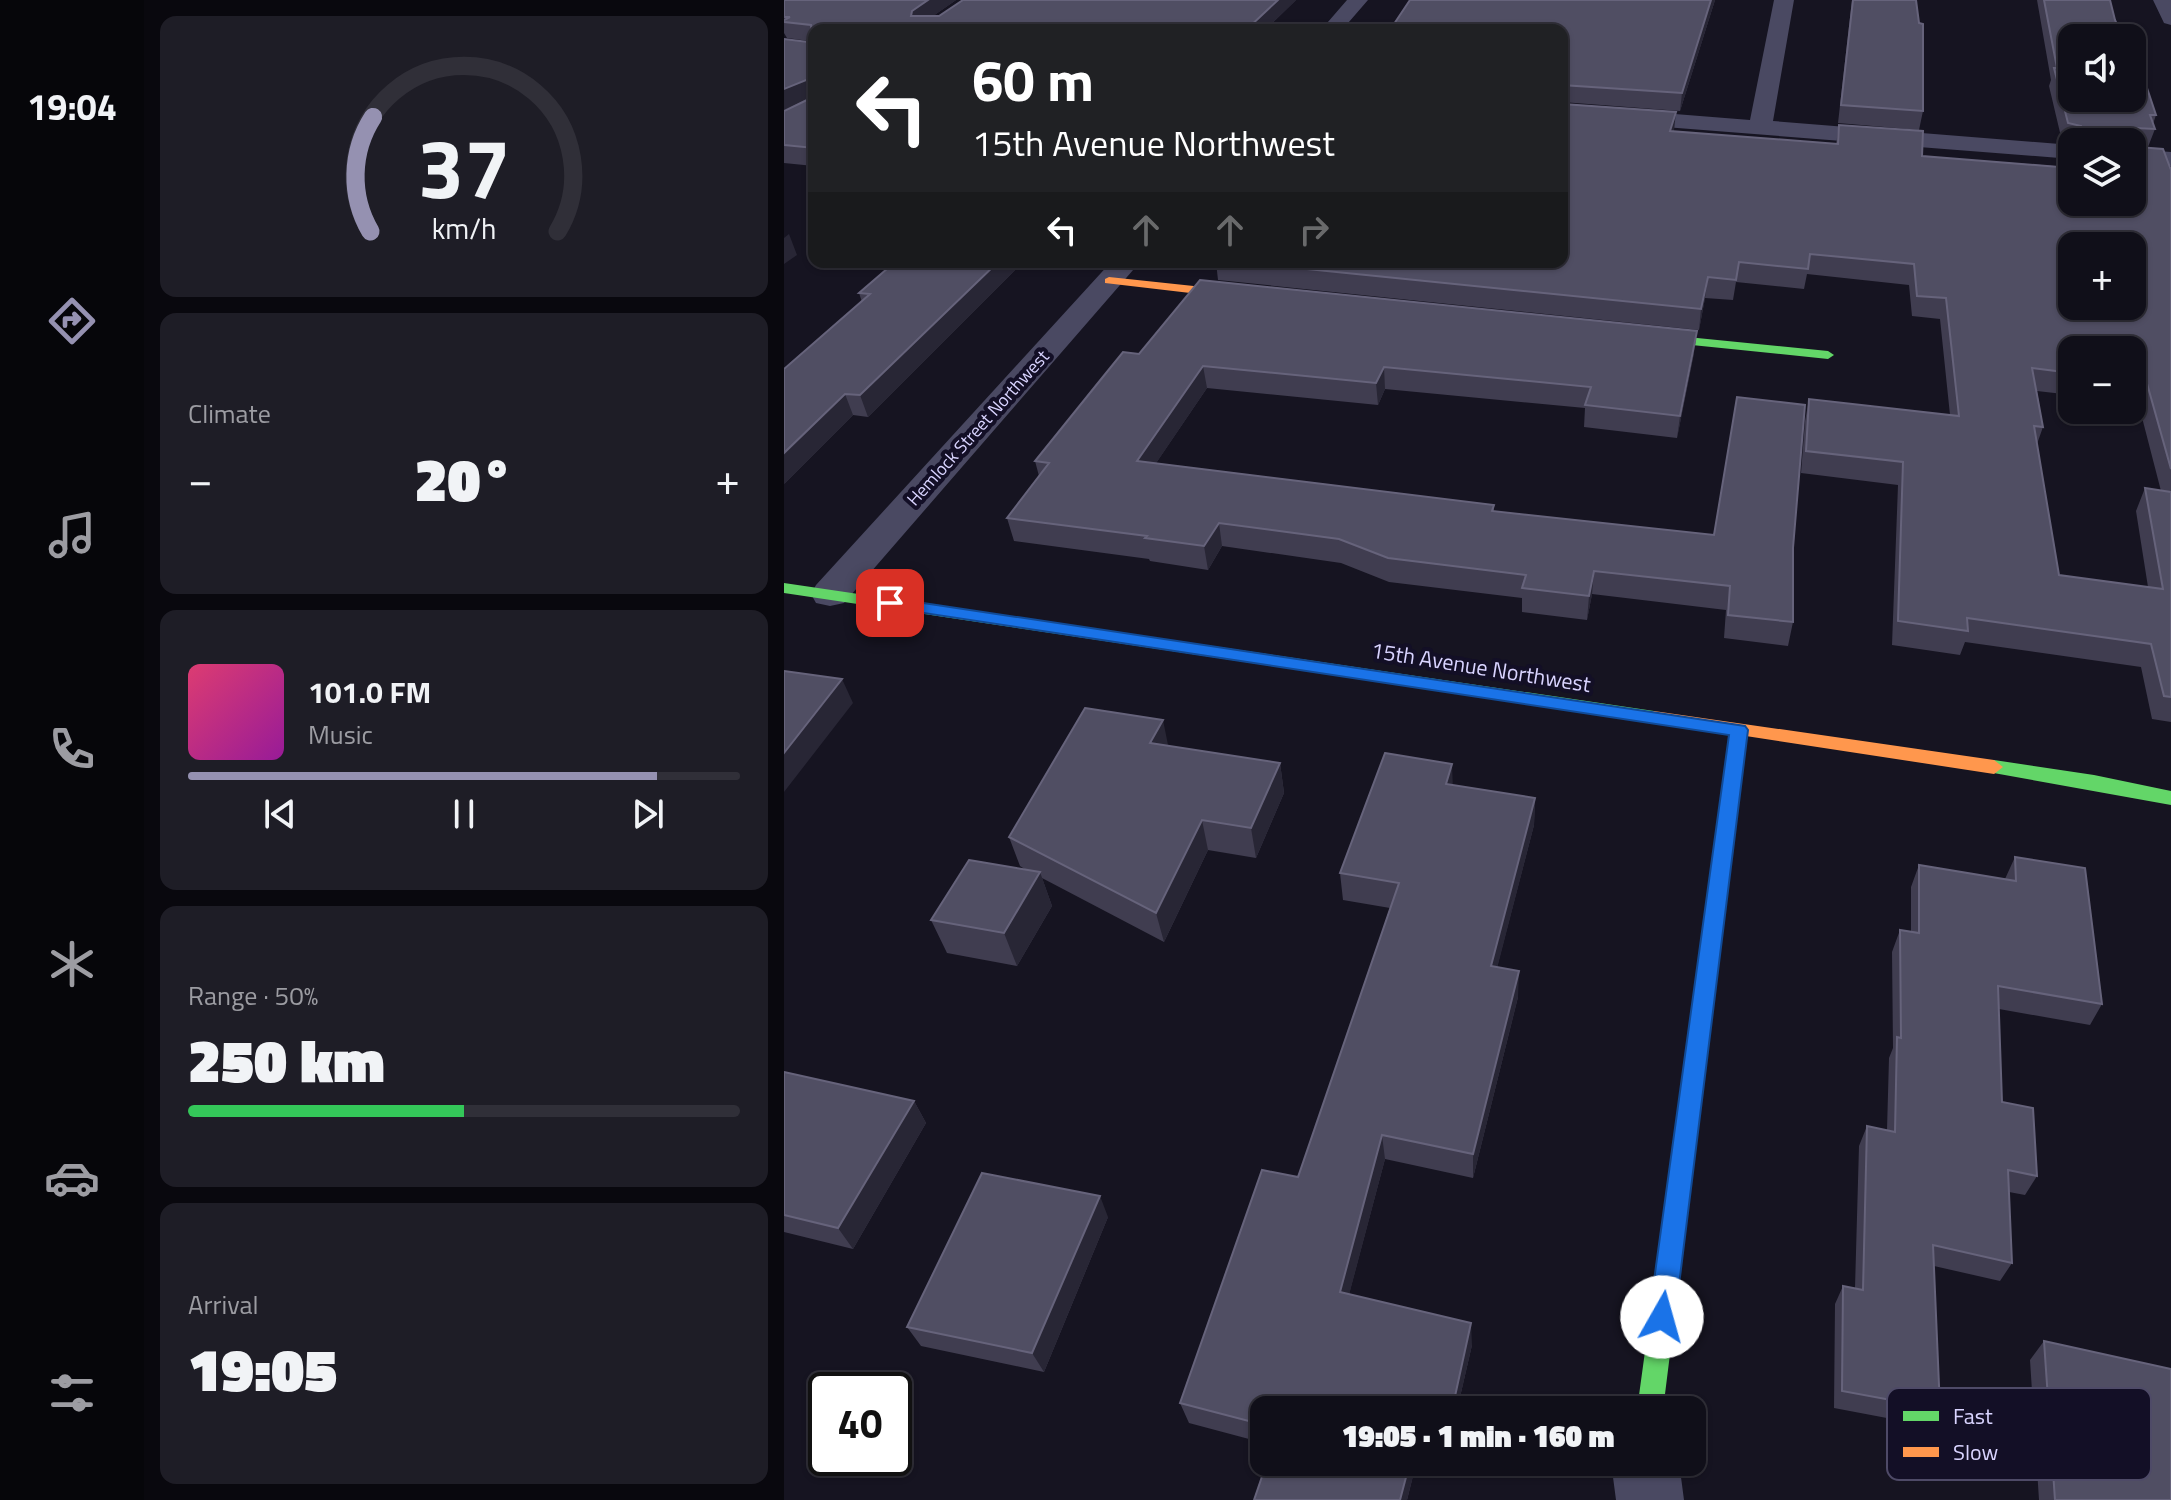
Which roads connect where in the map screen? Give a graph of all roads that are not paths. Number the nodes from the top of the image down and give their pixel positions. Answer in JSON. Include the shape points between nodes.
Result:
{"nodes":[{"id":1,"x":1358,"y":0,"type":"edge"},
{"id":2,"x":1784,"y":0,"type":"edge"},
{"id":3,"x":2163,"y":0,"type":"edge"},
{"id":4,"x":2171,"y":19,"type":"edge"},
{"id":5,"x":1336,"y":24,"type":"edge"},
{"id":6,"x":1568,"y":112,"type":"edge"},
{"id":7,"x":1760,"y":127,"type":"junction"},
{"id":8,"x":2058,"y":151,"type":"edge"},
{"id":9,"x":2146,"y":157,"type":"edge"},
{"id":10,"x":2171,"y":159,"type":"edge"},
{"id":11,"x":1118,"y":272,"type":"edge"},
{"id":12,"x":1266,"y":298,"type":"edge"},
{"id":13,"x":1625,"y":335,"type":"edge"},
{"id":14,"x":1828,"y":355,"type":"dead end"},
{"id":15,"x":784,"y":588,"type":"edge"},
{"id":16,"x":830,"y":594,"type":"junction"},
{"id":17,"x":1739,"y":730,"type":"junction"},
{"id":18,"x":2171,"y":798,"type":"edge"},
{"id":19,"x":1652,"y":1396,"type":"edge"},
{"id":20,"x":1647,"y":1476,"type":"edge"},
{"id":21,"x":1650,"y":1500,"type":"edge"}],
"edges":[{"from":1,"to":5,"type":"street"},
{"from":2,"to":7,"type":"street"},
{"from":3,"to":4,"type":"street"},
{"from":6,"to":7,"type":"street"},
{"from":7,"to":8,"type":"street"},
{"from":9,"to":10,"type":"street"},
{"from":11,"to":12,"type":"street"},
{"from":11,"to":16,"type":"street","name":"Hemlock Street Northwest"},
{"from":13,"to":14,"type":"street"},
{"from":15,"to":16,"type":"street","name":"15th Avenue Northwest"},
{"from":16,"to":17,"type":"street","name":"15th Avenue Northwest"},
{"from":17,"to":18,"type":"street","name":"15th Avenue Northwest"},
{"from":17,"to":19,"type":"street"},
{"from":20,"to":21,"type":"street"}]}
